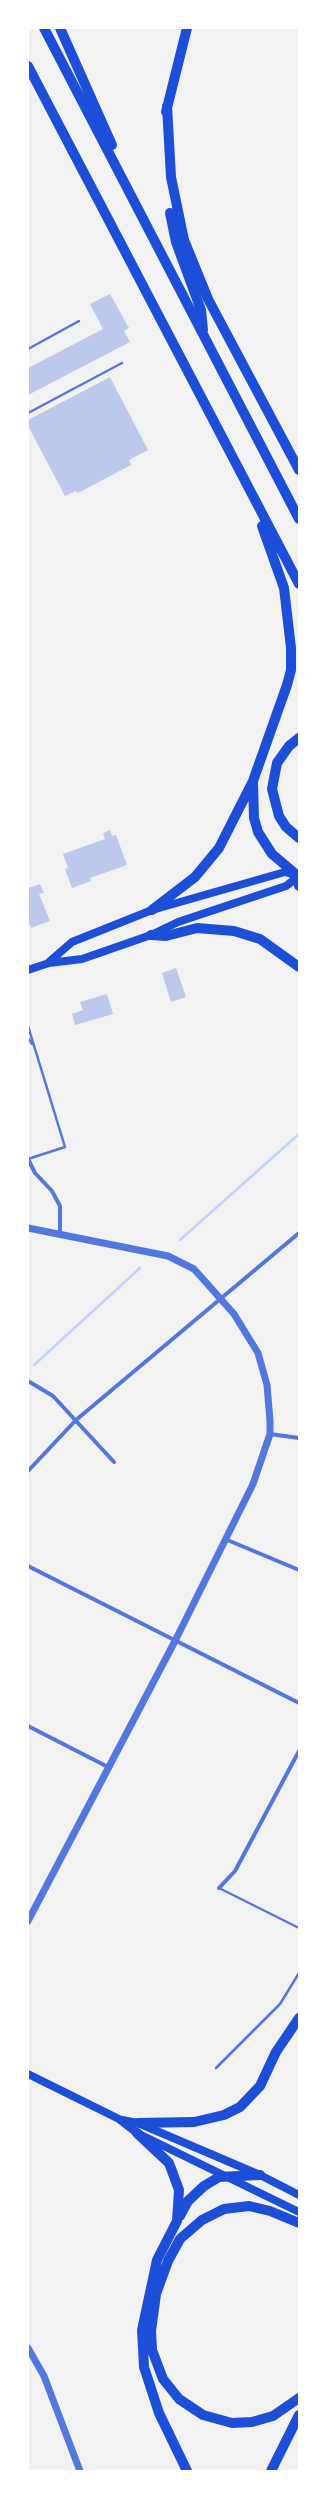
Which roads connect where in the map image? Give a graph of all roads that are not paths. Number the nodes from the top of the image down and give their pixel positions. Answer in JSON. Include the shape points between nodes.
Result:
{"nodes":[{"id":1,"x":44,"y":28,"type":"edge"},
{"id":2,"x":60,"y":28,"type":"edge"},
{"id":3,"x":187,"y":28,"type":"edge"},
{"id":4,"x":28,"y":66,"type":"edge"},
{"id":5,"x":168,"y":106,"type":"junction"},
{"id":6,"x":160,"y":251,"type":"junction"},
{"id":7,"x":79,"y":321,"type":"dead end"},
{"id":8,"x":204,"y":338,"type":"junction"},
{"id":9,"x":28,"y":349,"type":"edge"},
{"id":10,"x":122,"y":363,"type":"dead end"},
{"id":11,"x":28,"y":413,"type":"edge"},
{"id":12,"x":299,"y":470,"type":"edge"},
{"id":13,"x":247,"y":486,"type":"junction"},
{"id":14,"x":299,"y":519,"type":"edge"},
{"id":15,"x":299,"y":584,"type":"edge"},
{"id":16,"x":299,"y":738,"type":"edge"},
{"id":17,"x":253,"y":781,"type":"junction"},
{"id":18,"x":299,"y":838,"type":"edge"},
{"id":19,"x":299,"y":880,"type":"edge"},
{"id":20,"x":152,"y":910,"type":"junction"},
{"id":21,"x":151,"y":935,"type":"junction"},
{"id":22,"x":48,"y":963,"type":"junction"},
{"id":23,"x":299,"y":967,"type":"edge"},
{"id":24,"x":28,"y":970,"type":"edge"},
{"id":25,"x":28,"y":1026,"type":"edge"},
{"id":26,"x":28,"y":1038,"type":"edge"},
{"id":27,"x":34,"y":1047,"type":"junction"},
{"id":28,"x":28,"y":1159,"type":"edge"},
{"id":29,"x":28,"y":1228,"type":"edge"},
{"id":30,"x":299,"y":1233,"type":"edge"},
{"id":31,"x":60,"y":1235,"type":"junction"},
{"id":32,"x":221,"y":1297,"type":"junction"},
{"id":33,"x":28,"y":1381,"type":"edge"},
{"id":34,"x":76,"y":1420,"type":"junction"},
{"id":35,"x":270,"y":1434,"type":"junction"},
{"id":36,"x":299,"y":1438,"type":"edge"},
{"id":37,"x":114,"y":1462,"type":"dead end"},
{"id":38,"x":28,"y":1471,"type":"edge"},
{"id":39,"x":225,"y":1539,"type":"junction"},
{"id":40,"x":28,"y":1566,"type":"edge"},
{"id":41,"x":299,"y":1570,"type":"edge"},
{"id":42,"x":175,"y":1641,"type":"junction"},
{"id":43,"x":299,"y":1703,"type":"edge"},
{"id":44,"x":28,"y":1726,"type":"edge"},
{"id":45,"x":299,"y":1751,"type":"edge"},
{"id":46,"x":108,"y":1767,"type":"junction"},
{"id":47,"x":219,"y":1888,"type":"joint"},
{"id":48,"x":28,"y":1921,"type":"edge"},
{"id":49,"x":299,"y":1928,"type":"edge"},
{"id":50,"x":299,"y":1973,"type":"edge"},
{"id":51,"x":299,"y":2018,"type":"edge"},
{"id":52,"x":216,"y":2068,"type":"dead end"},
{"id":53,"x":28,"y":2074,"type":"edge"},
{"id":54,"x":138,"y":2128,"type":"junction"},
{"id":55,"x":260,"y":2175,"type":"junction"},
{"id":56,"x":228,"y":2176,"type":"junction"},
{"id":57,"x":299,"y":2195,"type":"edge"},
{"id":58,"x":299,"y":2212,"type":"edge"},
{"id":59,"x":177,"y":2221,"type":"junction"},
{"id":60,"x":299,"y":2223,"type":"edge"},
{"id":61,"x":28,"y":2348,"type":"edge"},
{"id":62,"x":299,"y":2398,"type":"edge"},
{"id":63,"x":299,"y":2415,"type":"edge"},
{"id":64,"x":80,"y":2471,"type":"edge"},
{"id":65,"x":187,"y":2471,"type":"edge"},
{"id":66,"x":271,"y":2471,"type":"edge"}],
"edges":[{"from":1,"to":6,"type":"highway"},
{"from":2,"to":6,"type":"highway"},
{"from":3,"to":5,"type":"highway"},
{"from":4,"to":13,"type":"highway"},
{"from":5,"to":8,"type":"highway","via":[[165,143],[170,210],[176,242],[201,310]]},
{"from":5,"to":12,"type":"highway","via":[[171,177],[184,240],[208,299]]},
{"from":6,"to":8,"type":"highway"},
{"from":7,"to":9,"type":"lane"},
{"from":8,"to":14,"type":"highway"},
{"from":10,"to":11,"type":"lane"},
{"from":13,"to":15,"type":"highway"},
{"from":13,"to":17,"type":"highway","via":[[284,588],[291,648],[291,670],[287,685]]},
{"from":16,"to":18,"type":"highway","via":[[277,763],[272,789],[278,816]]},
{"from":17,"to":19,"type":"highway","via":[[253,813],[258,832],[272,854]]},
{"from":17,"to":20,"type":"highway","via":[[229,831],[209,862],[195,877]]},
{"from":19,"to":20,"type":"main road","via":[[285,872]]},
{"from":19,"to":21,"type":"main road","via":[[178,922]]},
{"from":20,"to":22,"type":"main road","via":[[72,942]]},
{"from":21,"to":22,"type":"main road","via":[[82,959]]},
{"from":21,"to":23,"type":"highway","via":[[166,936],[197,928],[234,931],[260,940]]},
{"from":22,"to":24,"type":"main road"},
{"from":25,"to":27,"type":"lane"},
{"from":26,"to":27,"type":"lane"},
{"from":27,"to":28,"type":"lane","via":[[64,1147]]},
{"from":28,"to":31,"type":"street","via":[[60,1206]]},
{"from":29,"to":31,"type":"street"},
{"from":30,"to":32,"type":"street"},
{"from":31,"to":32,"type":"street","via":[[168,1256],[194,1269]]},
{"from":32,"to":34,"type":"street"},
{"from":32,"to":35,"type":"street","via":[[248,1334],[258,1353],[267,1385]]},
{"from":33,"to":34,"type":"street","via":[[53,1396]]},
{"from":34,"to":37,"type":"street"},
{"from":34,"to":38,"type":"street"},
{"from":35,"to":36,"type":"street"},
{"from":35,"to":39,"type":"street","via":[[260,1470]]},
{"from":39,"to":41,"type":"street"},
{"from":39,"to":42,"type":"street"},
{"from":40,"to":42,"type":"street"},
{"from":42,"to":43,"type":"street"},
{"from":42,"to":46,"type":"street"},
{"from":44,"to":46,"type":"street"},
{"from":45,"to":47,"type":"street","via":[[235,1871]]},
{"from":46,"to":48,"type":"street"},
{"from":47,"to":49,"type":"lane"},
{"from":50,"to":52,"type":"lane","via":[[280,2004]]},
{"from":51,"to":54,"type":"highway","via":[[276,2052],[260,2086],[240,2107],[220,2117]]},
{"from":53,"to":54,"type":"main road"},
{"from":54,"to":55,"type":"main road"},
{"from":54,"to":56,"type":"main road"},
{"from":54,"to":59,"type":"highway","via":[[174,2172],[178,2190]]},
{"from":55,"to":56,"type":"highway"},
{"from":55,"to":57,"type":"main road"},
{"from":56,"to":58,"type":"main road"},
{"from":56,"to":59,"type":"highway","via":[[218,2177],[204,2186],[188,2201]]},
{"from":59,"to":65,"type":"highway","via":[[157,2260],[142,2330],[144,2367],[159,2413]]},
{"from":60,"to":62,"type":"highway","via":[[270,2211],[249,2206],[224,2209],[202,2220],[180,2239],[168,2261],[156,2294],[151,2331],[152,2350],[163,2379],[179,2399],[203,2415],[232,2423],[252,2422],[273,2416]]},
{"from":61,"to":64,"type":"street","via":[[44,2376]]},
{"from":63,"to":66,"type":"highway"}]}
